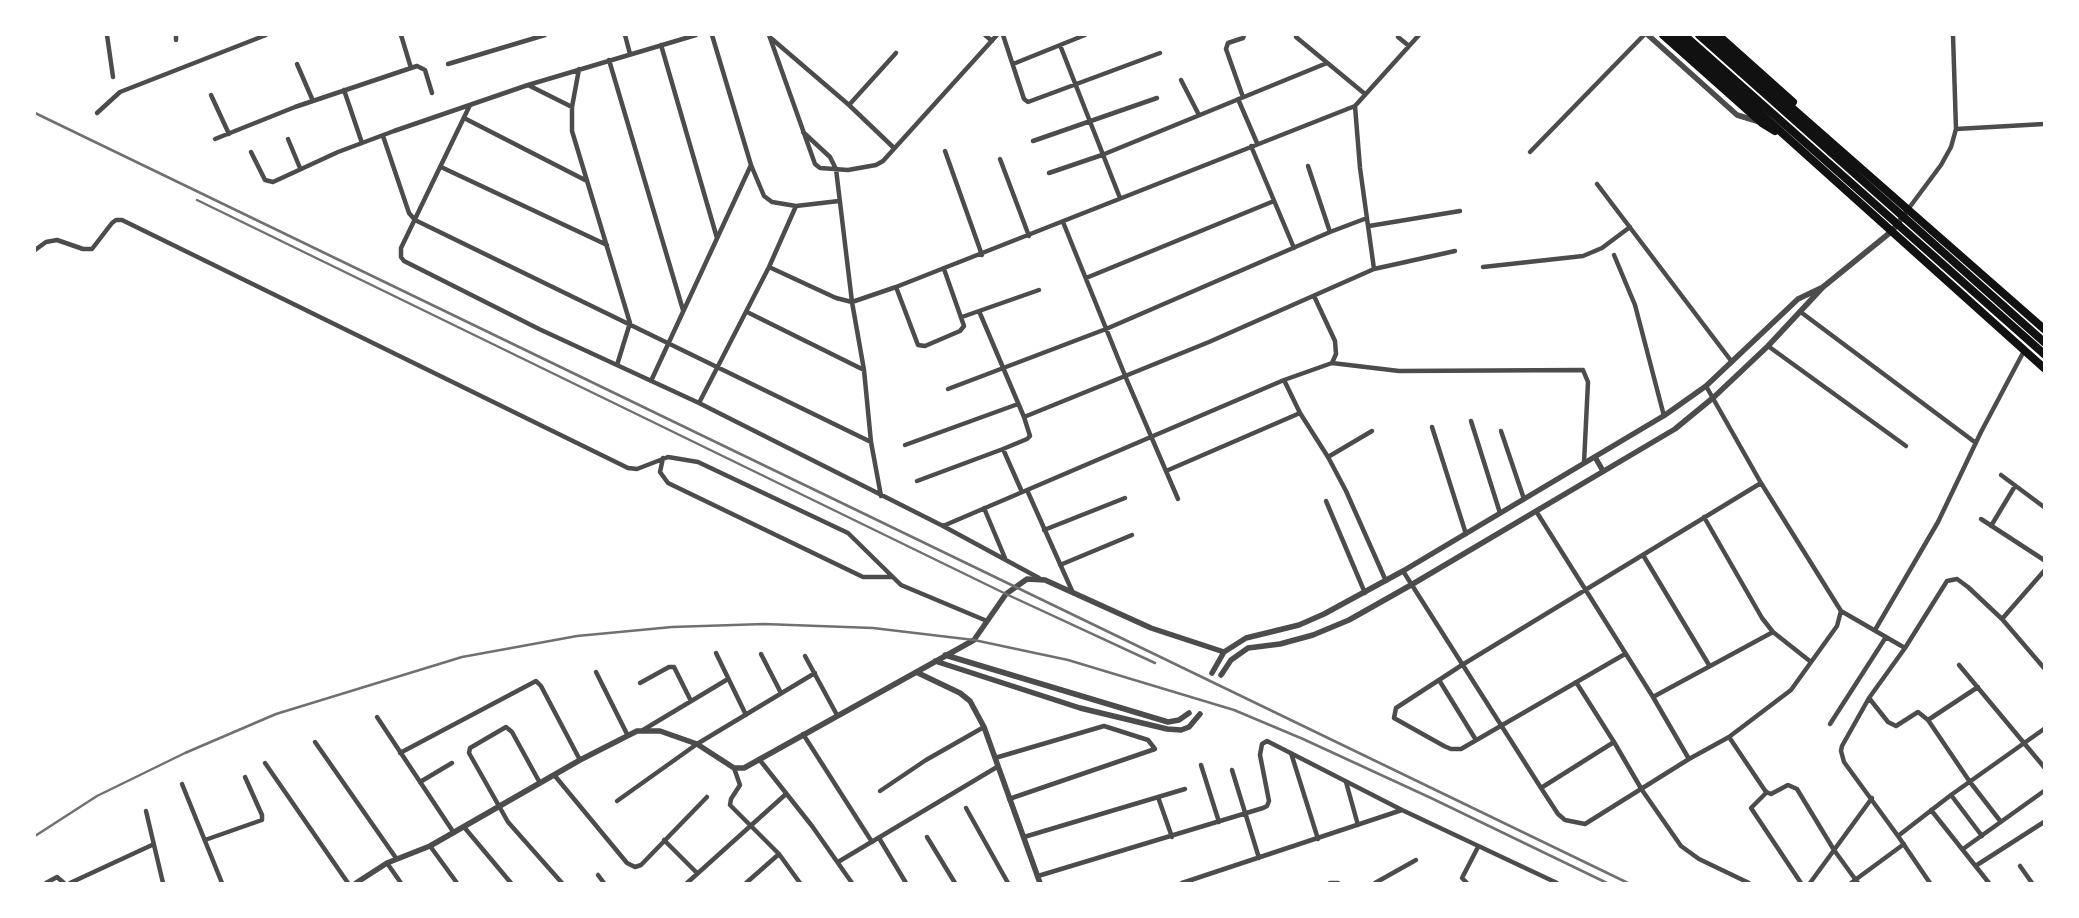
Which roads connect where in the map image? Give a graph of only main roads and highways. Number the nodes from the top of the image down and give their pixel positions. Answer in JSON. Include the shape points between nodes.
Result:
{"nodes":[{"id":1,"x":1663,"y":35,"type":"edge"},
{"id":2,"x":1673,"y":35,"type":"edge"},
{"id":3,"x":1684,"y":35,"type":"edge"},
{"id":4,"x":1698,"y":35,"type":"edge"},
{"id":5,"x":1709,"y":35,"type":"edge"},
{"id":6,"x":1718,"y":35,"type":"edge"},
{"id":7,"x":1816,"y":128,"type":"junction"},
{"id":8,"x":1792,"y":142,"type":"junction"},
{"id":9,"x":2044,"y":329,"type":"edge"},
{"id":10,"x":2044,"y":342,"type":"edge"},
{"id":11,"x":2044,"y":354,"type":"edge"},
{"id":12,"x":2044,"y":368,"type":"edge"}],
"edges":[{"from":1,"to":8,"type":"highway","via":[[1762,123]]},
{"from":2,"to":8,"type":"highway"},
{"from":3,"to":11,"type":"highway"},
{"from":4,"to":10,"type":"highway"},
{"from":5,"to":7,"type":"highway"},
{"from":6,"to":7,"type":"highway","via":[[1785,95]]},
{"from":7,"to":9,"type":"highway"},
{"from":8,"to":12,"type":"highway"}]}
